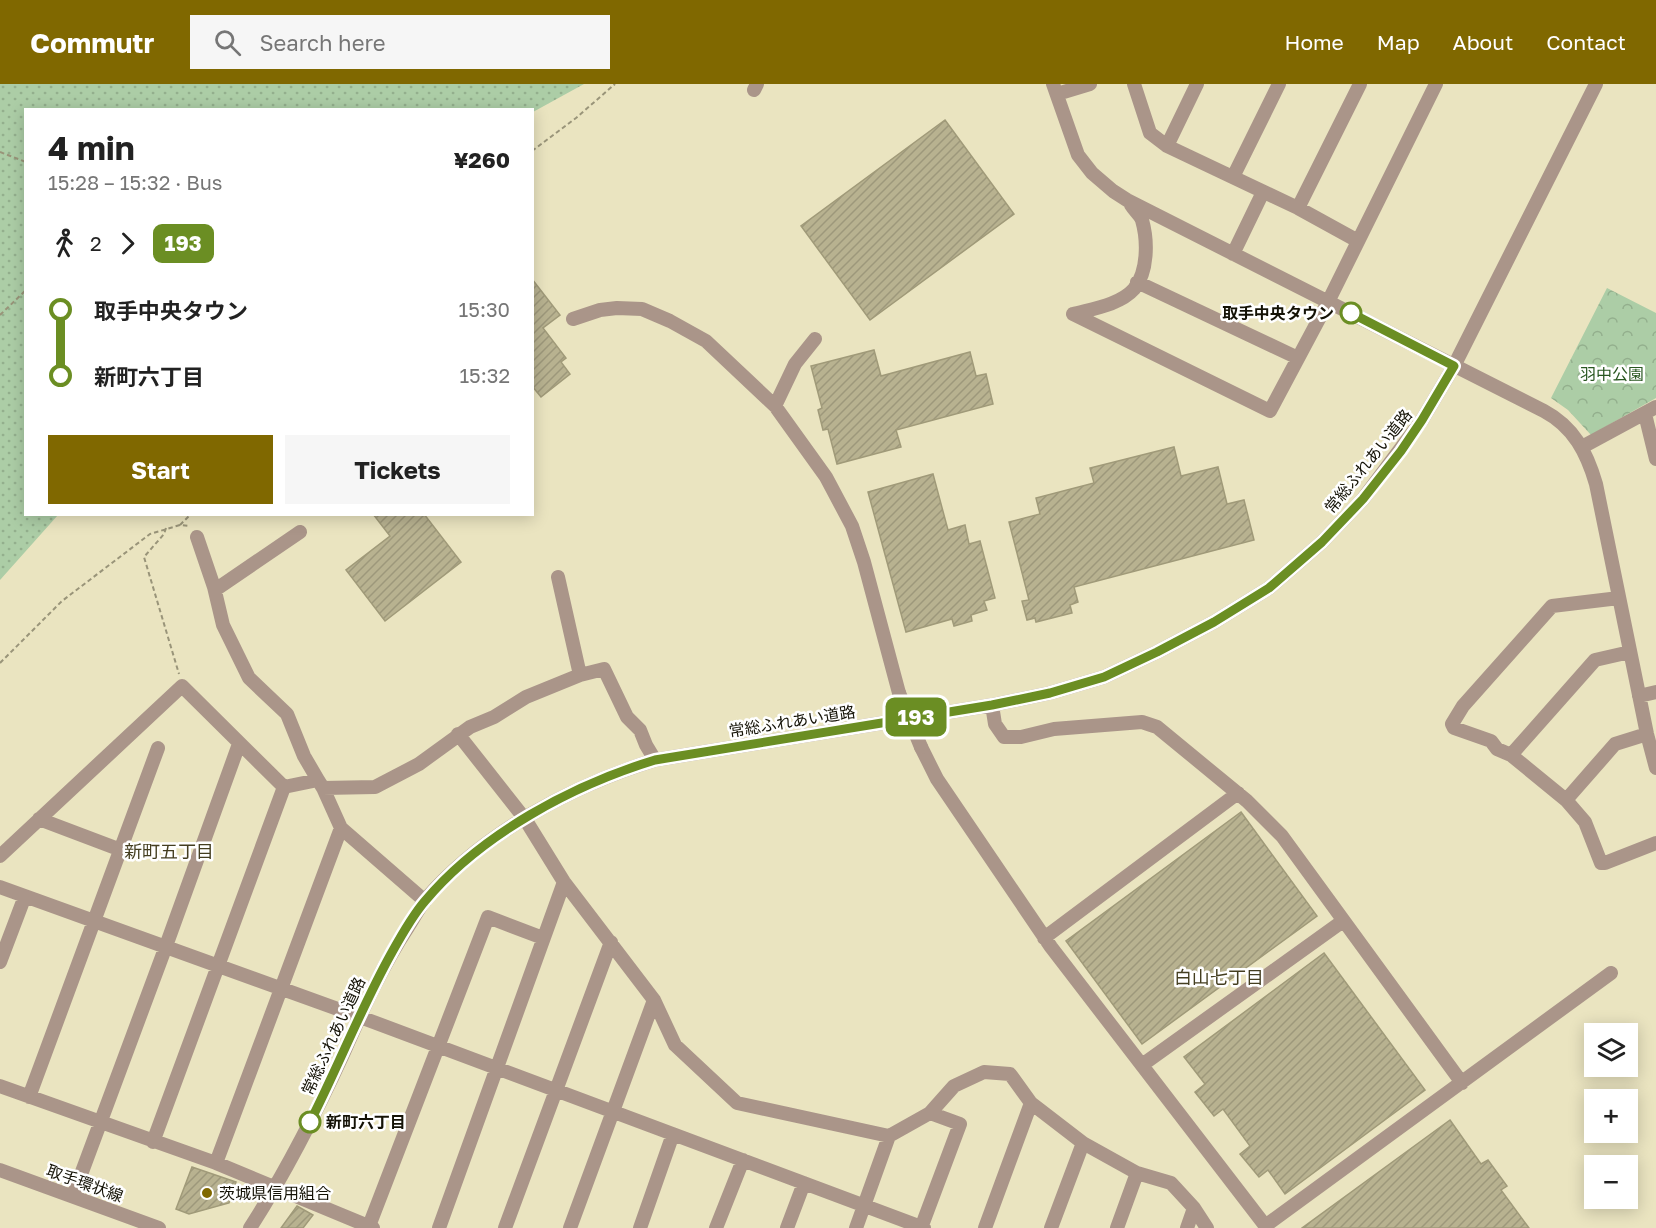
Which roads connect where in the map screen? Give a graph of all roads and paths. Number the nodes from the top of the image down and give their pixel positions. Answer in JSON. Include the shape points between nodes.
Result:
{"nodes":[{"id":1,"x":615,"y":84,"type":"edge"},
{"id":2,"x":1090,"y":84,"type":"edge"},
{"id":3,"x":1134,"y":84,"type":"edge"},
{"id":4,"x":1197,"y":84,"type":"edge"},
{"id":5,"x":1279,"y":84,"type":"edge"},
{"id":6,"x":1360,"y":84,"type":"edge"},
{"id":7,"x":1436,"y":84,"type":"edge"},
{"id":8,"x":1596,"y":84,"type":"edge"},
{"id":9,"x":1055,"y":89,"type":"edge"},
{"id":10,"x":1167,"y":146,"type":"junction"},
{"id":11,"x":534,"y":150,"type":"edge"},
{"id":12,"x":0,"y":152,"type":"edge"},
{"id":13,"x":24,"y":161,"type":"edge"},
{"id":14,"x":1233,"y":177,"type":"junction"},
{"id":15,"x":1263,"y":192,"type":"junction"},
{"id":16,"x":1127,"y":200,"type":"junction"},
{"id":17,"x":1298,"y":208,"type":"junction"},
{"id":18,"x":1358,"y":241,"type":"junction"},
{"id":19,"x":1233,"y":254,"type":"junction"},
{"id":20,"x":1137,"y":282,"type":"junction"},
{"id":21,"x":24,"y":292,"type":"edge"},
{"id":22,"x":1328,"y":302,"type":"junction"},
{"id":23,"x":0,"y":315,"type":"edge"},
{"id":24,"x":573,"y":319,"type":"dead end"},
{"id":25,"x":815,"y":339,"type":"dead end"},
{"id":26,"x":1298,"y":358,"type":"junction"},
{"id":27,"x":1454,"y":366,"type":"junction"},
{"id":28,"x":775,"y":406,"type":"junction"},
{"id":29,"x":1651,"y":411,"type":"edge"},
{"id":30,"x":1582,"y":447,"type":"junction"},
{"id":31,"x":1656,"y":459,"type":"edge"},
{"id":32,"x":189,"y":516,"type":"edge"},
{"id":33,"x":180,"y":525,"type":"junction"},
{"id":34,"x":166,"y":528,"type":"junction"},
{"id":35,"x":300,"y":532,"type":"dead end"},
{"id":36,"x":197,"y":537,"type":"joint"},
{"id":37,"x":558,"y":577,"type":"dead end"},
{"id":38,"x":215,"y":590,"type":"junction"},
{"id":39,"x":1619,"y":598,"type":"junction"},
{"id":40,"x":1630,"y":652,"type":"junction"},
{"id":41,"x":0,"y":663,"type":"edge"},
{"id":42,"x":580,"y":675,"type":"junction"},
{"id":43,"x":182,"y":686,"type":"junction"},
{"id":44,"x":1656,"y":692,"type":"edge"},
{"id":45,"x":1639,"y":696,"type":"junction"},
{"id":46,"x":992,"y":705,"type":"junction"},
{"id":47,"x":458,"y":734,"type":"junction"},
{"id":48,"x":1647,"y":734,"type":"junction"},
{"id":49,"x":239,"y":744,"type":"junction"},
{"id":50,"x":158,"y":748,"type":"dead end"},
{"id":51,"x":1511,"y":755,"type":"junction"},
{"id":52,"x":655,"y":760,"type":"junction"},
{"id":53,"x":1656,"y":768,"type":"edge"},
{"id":54,"x":321,"y":784,"type":"junction"},
{"id":55,"x":284,"y":787,"type":"junction"},
{"id":56,"x":1238,"y":793,"type":"junction"},
{"id":57,"x":1566,"y":800,"type":"junction"},
{"id":58,"x":39,"y":819,"type":"junction"},
{"id":59,"x":525,"y":819,"type":"junction"},
{"id":60,"x":340,"y":828,"type":"junction"},
{"id":61,"x":1656,"y":843,"type":"edge"},
{"id":62,"x":121,"y":850,"type":"junction"},
{"id":63,"x":0,"y":855,"type":"edge"},
{"id":64,"x":564,"y":882,"type":"junction"},
{"id":65,"x":0,"y":887,"type":"edge"},
{"id":66,"x":25,"y":896,"type":"junction"},
{"id":67,"x":425,"y":901,"type":"junction"},
{"id":68,"x":95,"y":921,"type":"junction"},
{"id":69,"x":1343,"y":921,"type":"junction"},
{"id":70,"x":543,"y":938,"type":"junction"},
{"id":71,"x":1044,"y":938,"type":"junction"},
{"id":72,"x":611,"y":942,"type":"junction"},
{"id":73,"x":166,"y":946,"type":"junction"},
{"id":74,"x":0,"y":962,"type":"edge"},
{"id":75,"x":218,"y":965,"type":"junction"},
{"id":76,"x":1611,"y":973,"type":"dead end"},
{"id":77,"x":280,"y":988,"type":"junction"},
{"id":78,"x":654,"y":1000,"type":"junction"},
{"id":79,"x":360,"y":1017,"type":"junction"},
{"id":80,"x":439,"y":1046,"type":"junction"},
{"id":81,"x":1142,"y":1065,"type":"junction"},
{"id":82,"x":497,"y":1068,"type":"junction"},
{"id":83,"x":1461,"y":1083,"type":"junction"},
{"id":84,"x":0,"y":1086,"type":"edge"},
{"id":85,"x":556,"y":1090,"type":"junction"},
{"id":86,"x":29,"y":1097,"type":"junction"},
{"id":87,"x":1031,"y":1103,"type":"junction"},
{"id":88,"x":614,"y":1112,"type":"junction"},
{"id":89,"x":930,"y":1113,"type":"junction"},
{"id":90,"x":99,"y":1123,"type":"junction"},
{"id":91,"x":673,"y":1134,"type":"junction"},
{"id":92,"x":889,"y":1136,"type":"junction"},
{"id":93,"x":153,"y":1142,"type":"junction"},
{"id":94,"x":1083,"y":1143,"type":"junction"},
{"id":95,"x":743,"y":1160,"type":"junction"},
{"id":96,"x":216,"y":1163,"type":"junction"},
{"id":97,"x":0,"y":1170,"type":"edge"},
{"id":98,"x":1137,"y":1173,"type":"junction"},
{"id":99,"x":804,"y":1183,"type":"junction"},
{"id":100,"x":276,"y":1187,"type":"junction"},
{"id":101,"x":73,"y":1196,"type":"junction"},
{"id":102,"x":865,"y":1206,"type":"junction"},
{"id":103,"x":1194,"y":1208,"type":"junction"},
{"id":104,"x":371,"y":1227,"type":"edge"},
{"id":105,"x":1266,"y":1227,"type":"edge"},
{"id":106,"x":159,"y":1228,"type":"edge"},
{"id":107,"x":250,"y":1228,"type":"edge"},
{"id":108,"x":439,"y":1228,"type":"edge"},
{"id":109,"x":505,"y":1228,"type":"edge"},
{"id":110,"x":570,"y":1228,"type":"edge"},
{"id":111,"x":640,"y":1228,"type":"edge"},
{"id":112,"x":716,"y":1228,"type":"edge"},
{"id":113,"x":787,"y":1228,"type":"edge"},
{"id":114,"x":856,"y":1228,"type":"edge"},
{"id":115,"x":922,"y":1228,"type":"edge"},
{"id":116,"x":985,"y":1228,"type":"edge"},
{"id":117,"x":1051,"y":1228,"type":"edge"},
{"id":118,"x":1117,"y":1228,"type":"edge"},
{"id":119,"x":1187,"y":1228,"type":"edge"},
{"id":120,"x":1207,"y":1228,"type":"edge"}],
"edges":[{"from":1,"to":11,"type":"path"},
{"from":2,"to":9,"type":"street"},
{"from":3,"to":10,"type":"street","via":[[1150,133]]},
{"from":4,"to":10,"type":"street"},
{"from":5,"to":14,"type":"street"},
{"from":6,"to":17,"type":"street"},
{"from":7,"to":18,"type":"street"},
{"from":8,"to":27,"type":"street","name":"常総ふれあい道路"},
{"from":9,"to":16,"type":"street","via":[[1078,155],[1092,173]]},
{"from":10,"to":14,"type":"street"},
{"from":12,"to":13,"type":"path"},
{"from":14,"to":15,"type":"street"},
{"from":15,"to":17,"type":"street"},
{"from":15,"to":19,"type":"street"},
{"from":16,"to":19,"type":"street"},
{"from":16,"to":20,"type":"street","via":[[1141,219],[1144,232],[1146,252]]},
{"from":17,"to":18,"type":"street"},
{"from":18,"to":22,"type":"street"},
{"from":19,"to":22,"type":"street"},
{"from":20,"to":26,"type":"street"},
{"from":20,"to":26,"type":"street","via":[[1116,300],[1073,314],[1270,411]]},
{"from":21,"to":23,"type":"path"},
{"from":22,"to":26,"type":"street"},
{"from":22,"to":27,"type":"street"},
{"from":24,"to":28,"type":"street","via":[[617,308],[642,309],[670,321],[706,341]]},
{"from":25,"to":28,"type":"street","via":[[795,364]]},
{"from":27,"to":30,"type":"street","via":[[1559,418]]},
{"from":27,"to":46,"type":"street","name":"常総ふれあい道路","via":[[1422,420],[1363,499],[1322,542],[1269,588],[1214,622],[1104,677]]},
{"from":28,"to":71,"type":"street","bridge":true,"via":[[826,477],[852,526],[899,693],[921,747],[938,780]]},
{"from":29,"to":30,"type":"street"},
{"from":29,"to":31,"type":"street"},
{"from":30,"to":39,"type":"street","via":[[1596,484]]},
{"from":32,"to":33,"type":"path"},
{"from":33,"to":34,"type":"path"},
{"from":33,"to":36,"type":"path","via":[[189,525]]},
{"from":34,"to":41,"type":"path","via":[[150,534],[62,601]]},
{"from":34,"to":43,"type":"path","via":[[144,557]]},
{"from":35,"to":38,"type":"street"},
{"from":36,"to":38,"type":"street"},
{"from":37,"to":42,"type":"street"},
{"from":38,"to":54,"type":"street","via":[[224,626],[249,678],[287,714],[304,756]]},
{"from":39,"to":40,"type":"street"},
{"from":39,"to":51,"type":"street","via":[[1552,606],[1453,720],[1454,728],[1491,741],[1497,749]]},
{"from":40,"to":45,"type":"street"},
{"from":40,"to":51,"type":"street","via":[[1595,660]]},
{"from":42,"to":47,"type":"street","via":[[526,697]]},
{"from":42,"to":52,"type":"street","via":[[604,669],[627,717],[640,730]]},
{"from":43,"to":49,"type":"street"},
{"from":43,"to":58,"type":"street"},
{"from":44,"to":45,"type":"street"},
{"from":45,"to":48,"type":"street"},
{"from":46,"to":52,"type":"street","name":"常総ふれあい道路"},
{"from":46,"to":56,"type":"street","via":[[995,724],[1004,737],[1142,722],[1157,727]]},
{"from":47,"to":54,"type":"street","via":[[419,764],[375,787]]},
{"from":47,"to":59,"type":"street"},
{"from":48,"to":53,"type":"street"},
{"from":48,"to":57,"type":"street","via":[[1615,744]]},
{"from":49,"to":55,"type":"street"},
{"from":49,"to":73,"type":"street"},
{"from":50,"to":62,"type":"street"},
{"from":51,"to":57,"type":"street"},
{"from":52,"to":59,"type":"street","name":"常総ふれあい道路","via":[[583,786]]},
{"from":54,"to":55,"type":"street"},
{"from":54,"to":60,"type":"street"},
{"from":55,"to":75,"type":"street"},
{"from":56,"to":69,"type":"street","via":[[1282,836]]},
{"from":56,"to":71,"type":"street"},
{"from":57,"to":61,"type":"street","via":[[1585,822],[1601,863]]},
{"from":58,"to":62,"type":"street"},
{"from":58,"to":63,"type":"street"},
{"from":59,"to":64,"type":"street"},
{"from":59,"to":67,"type":"street","name":"常総ふれあい道路","via":[[456,870]]},
{"from":60,"to":67,"type":"street"},
{"from":60,"to":77,"type":"street"},
{"from":62,"to":68,"type":"street"},
{"from":64,"to":70,"type":"street"},
{"from":64,"to":72,"type":"street"},
{"from":65,"to":66,"type":"street"},
{"from":66,"to":68,"type":"street"},
{"from":66,"to":74,"type":"street"},
{"from":67,"to":79,"type":"street","name":"常総ふれあい道路","via":[[382,971]]},
{"from":68,"to":73,"type":"street"},
{"from":68,"to":86,"type":"street"},
{"from":69,"to":81,"type":"street"},
{"from":69,"to":83,"type":"street"},
{"from":70,"to":80,"type":"street","via":[[488,917]]},
{"from":70,"to":82,"type":"street"},
{"from":71,"to":81,"type":"street"},
{"from":72,"to":78,"type":"street"},
{"from":72,"to":85,"type":"street"},
{"from":73,"to":75,"type":"street"},
{"from":73,"to":90,"type":"street"},
{"from":75,"to":77,"type":"street"},
{"from":75,"to":93,"type":"street"},
{"from":76,"to":83,"type":"street"},
{"from":77,"to":79,"type":"street"},
{"from":77,"to":96,"type":"street"},
{"from":78,"to":88,"type":"street"},
{"from":78,"to":92,"type":"street","via":[[675,1045],[737,1103]]},
{"from":79,"to":80,"type":"street"},
{"from":79,"to":100,"type":"street","name":"常総ふれあい道路"},
{"from":80,"to":82,"type":"street"},
{"from":80,"to":104,"type":"street"},
{"from":81,"to":105,"type":"street"},
{"from":82,"to":85,"type":"street"},
{"from":82,"to":108,"type":"street"},
{"from":83,"to":105,"type":"street"},
{"from":84,"to":86,"type":"street"},
{"from":85,"to":88,"type":"street"},
{"from":85,"to":109,"type":"street"},
{"from":86,"to":90,"type":"street"},
{"from":87,"to":89,"type":"street","via":[[1010,1074],[984,1072],[954,1086]]},
{"from":87,"to":94,"type":"street"},
{"from":87,"to":116,"type":"street"},
{"from":88,"to":91,"type":"street"},
{"from":88,"to":110,"type":"street"},
{"from":89,"to":92,"type":"street"},
{"from":89,"to":115,"type":"street","via":[[960,1124]]},
{"from":90,"to":93,"type":"street"},
{"from":90,"to":101,"type":"street"},
{"from":91,"to":95,"type":"street"},
{"from":91,"to":111,"type":"street"},
{"from":92,"to":102,"type":"street"},
{"from":93,"to":96,"type":"street"},
{"from":94,"to":98,"type":"street"},
{"from":94,"to":117,"type":"street"},
{"from":95,"to":99,"type":"street"},
{"from":95,"to":112,"type":"street"},
{"from":96,"to":100,"type":"street"},
{"from":97,"to":101,"type":"street","name":"取手環状線"},
{"from":98,"to":103,"type":"street","via":[[1172,1183]]},
{"from":98,"to":118,"type":"street"},
{"from":99,"to":102,"type":"street"},
{"from":99,"to":113,"type":"street"},
{"from":100,"to":104,"type":"street"},
{"from":100,"to":107,"type":"street","name":"常総ふれあい道路"},
{"from":101,"to":106,"type":"street","name":"取手環状線"},
{"from":102,"to":114,"type":"street"},
{"from":102,"to":115,"type":"street"},
{"from":103,"to":119,"type":"street"},
{"from":103,"to":120,"type":"street"}]}
